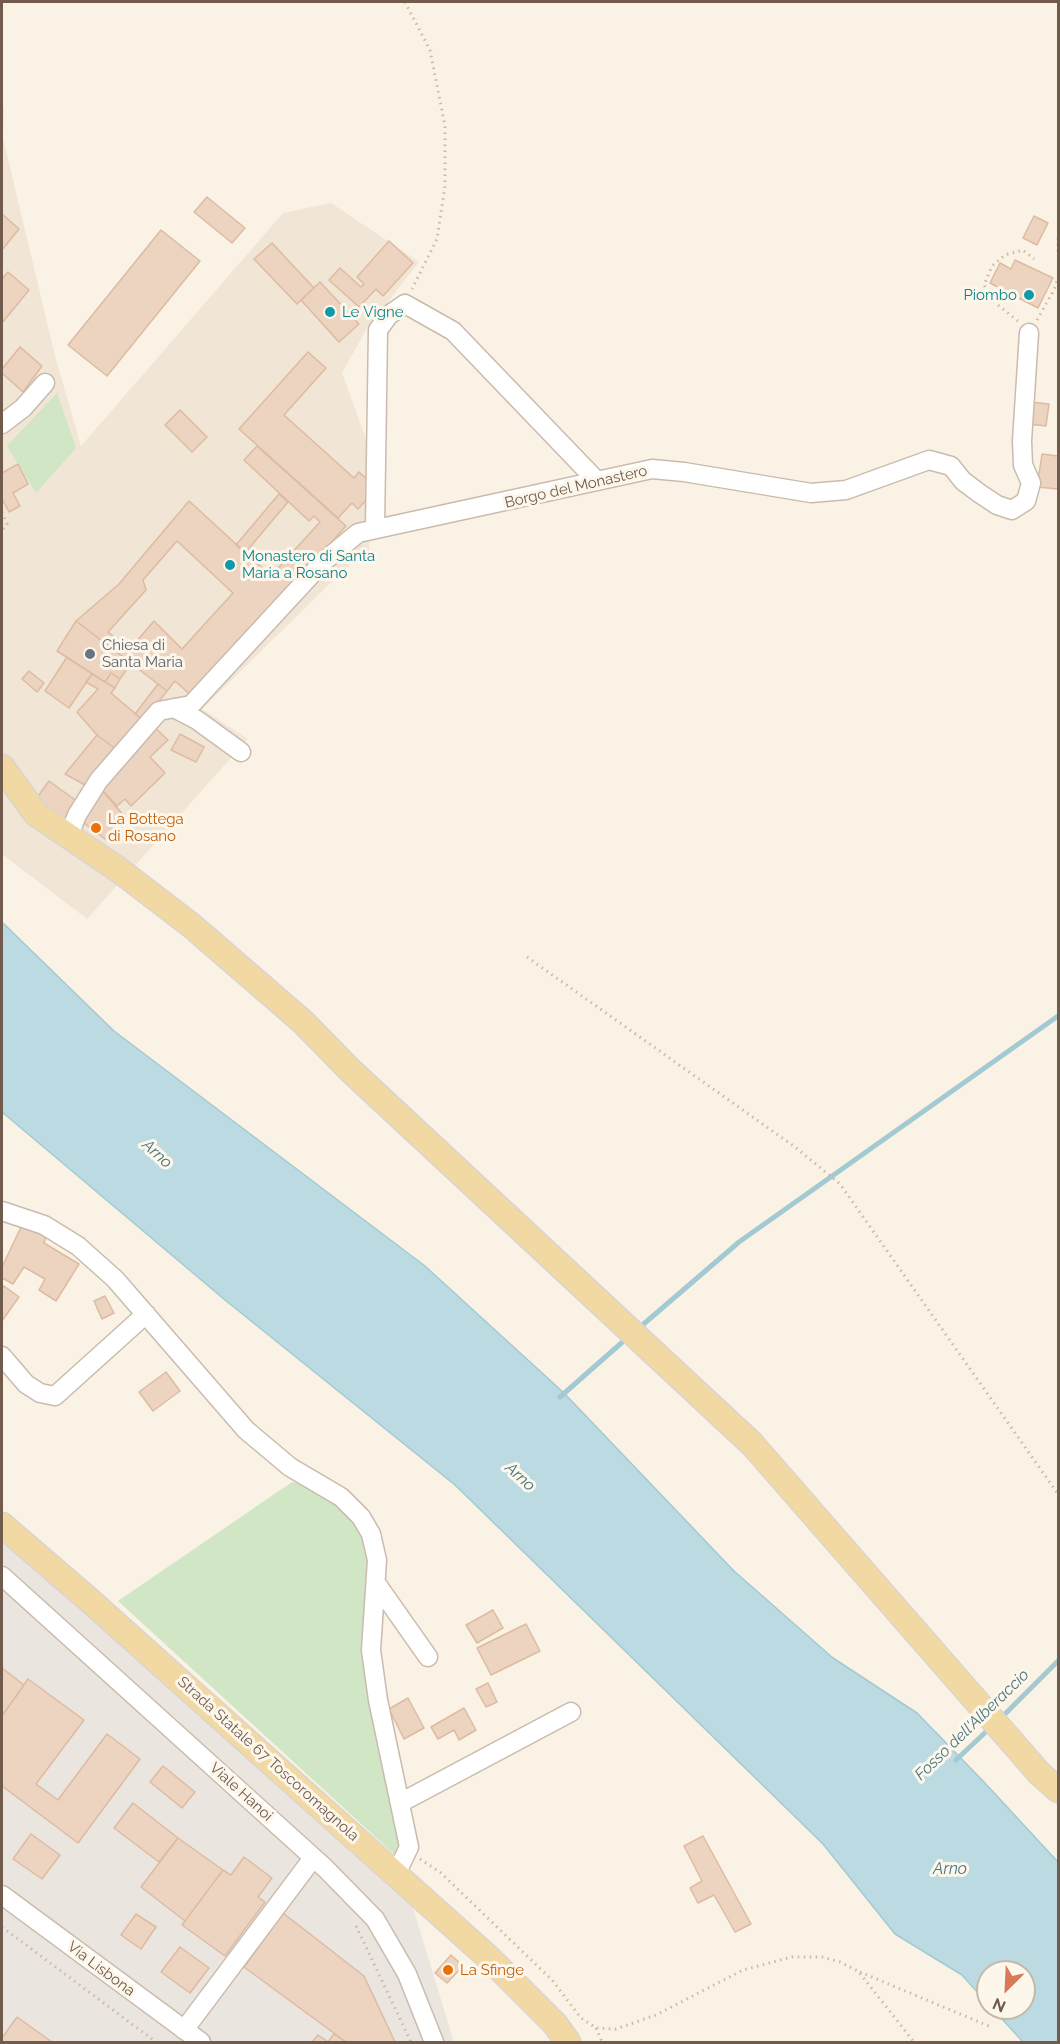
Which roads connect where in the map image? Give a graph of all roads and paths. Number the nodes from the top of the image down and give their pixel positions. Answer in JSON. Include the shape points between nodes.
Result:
{"nodes":[{"id":1,"x":405,"y":2,"type":"edge"},
{"id":2,"x":1059,"y":238,"type":"edge"},
{"id":3,"x":1059,"y":253,"type":"edge"},
{"id":4,"x":1034,"y":259,"type":"dead end"},
{"id":5,"x":1059,"y":277,"type":"edge"},
{"id":6,"x":405,"y":304,"type":"junction"},
{"id":7,"x":1029,"y":333,"type":"junction"},
{"id":8,"x":45,"y":383,"type":"dead end"},
{"id":9,"x":2,"y":424,"type":"edge"},
{"id":10,"x":597,"y":481,"type":"junction"},
{"id":11,"x":2,"y":512,"type":"edge"},
{"id":12,"x":375,"y":528,"type":"junction"},
{"id":13,"x":2,"y":530,"type":"edge"},
{"id":14,"x":174,"y":708,"type":"junction"},
{"id":15,"x":241,"y":752,"type":"dead end"},
{"id":16,"x":2,"y":767,"type":"edge"},
{"id":17,"x":69,"y":835,"type":"junction"},
{"id":18,"x":527,"y":957,"type":"dead end"},
{"id":19,"x":2,"y":1211,"type":"edge"},
{"id":20,"x":146,"y":1314,"type":"junction"},
{"id":21,"x":2,"y":1356,"type":"edge"},
{"id":22,"x":1059,"y":1494,"type":"edge"},
{"id":23,"x":2,"y":1525,"type":"edge"},
{"id":24,"x":2,"y":1576,"type":"edge"},
{"id":25,"x":376,"y":1583,"type":"junction"},
{"id":26,"x":428,"y":1657,"type":"dead end"},
{"id":27,"x":572,"y":1712,"type":"dead end"},
{"id":28,"x":1059,"y":1790,"type":"edge"},
{"id":29,"x":400,"y":1803,"type":"junction"},
{"id":30,"x":314,"y":1858,"type":"junction"},
{"id":31,"x":400,"y":1866,"type":"junction"},
{"id":32,"x":2,"y":1894,"type":"edge"},
{"id":33,"x":354,"y":1922,"type":"dead end"},
{"id":34,"x":2,"y":1927,"type":"edge"},
{"id":35,"x":858,"y":1971,"type":"junction"},
{"id":36,"x":529,"y":2000,"type":"junction"},
{"id":37,"x":991,"y":2027,"type":"dead end"},
{"id":38,"x":596,"y":2028,"type":"junction"},
{"id":39,"x":184,"y":2030,"type":"junction"},
{"id":40,"x":156,"y":2043,"type":"edge"},
{"id":41,"x":201,"y":2043,"type":"edge"},
{"id":42,"x":411,"y":2043,"type":"edge"},
{"id":43,"x":434,"y":2043,"type":"edge"},
{"id":44,"x":551,"y":2043,"type":"edge"},
{"id":45,"x":568,"y":2043,"type":"edge"},
{"id":46,"x":602,"y":2043,"type":"edge"},
{"id":47,"x":914,"y":2043,"type":"edge"}],
"edges":[{"from":1,"to":6,"type":"path","via":[[430,50],[445,126],[445,186],[437,238]]},
{"from":2,"to":3,"type":"path"},
{"from":4,"to":7,"type":"path","via":[[1023,250],[1005,255],[992,266],[984,285],[993,301]]},
{"from":5,"to":7,"type":"path"},
{"from":6,"to":10,"type":"street","via":[[453,331]]},
{"from":6,"to":12,"type":"street","via":[[389,315],[378,330]]},
{"from":7,"to":10,"type":"street","name":"Borgo del Monastero","via":[[1022,441],[1023,465],[1031,483],[1026,501],[1012,510],[979,493],[951,466],[929,460],[846,490],[811,493],[652,469]]},
{"from":8,"to":9,"type":"street"},
{"from":10,"to":12,"type":"street","name":"Borgo del Monastero"},
{"from":11,"to":13,"type":"path","via":[[7,524]]},
{"from":12,"to":14,"type":"street","name":"Borgo del Monastero","via":[[358,533],[323,562],[191,705]]},
{"from":14,"to":15,"type":"street"},
{"from":14,"to":17,"type":"street","name":"Borgo del Monastero","via":[[159,711],[107,769],[77,815]]},
{"from":16,"to":17,"type":"main road","via":[[31,808]]},
{"from":17,"to":28,"type":"main road","via":[[192,926],[303,1022],[752,1444],[1039,1773]]},
{"from":18,"to":22,"type":"path","via":[[795,1147],[840,1184]]},
{"from":19,"to":20,"type":"street","via":[[44,1226],[78,1246]]},
{"from":20,"to":21,"type":"street","via":[[55,1396],[26,1384]]},
{"from":20,"to":25,"type":"street","via":[[246,1430],[290,1467],[341,1497],[361,1517],[371,1534],[377,1560]]},
{"from":23,"to":31,"type":"main road","name":"Strada Statale 67 Toscoromagnola"},
{"from":24,"to":30,"type":"street","name":"Viale Hanoi"},
{"from":25,"to":26,"type":"street"},
{"from":25,"to":29,"type":"street","via":[[371,1650]]},
{"from":27,"to":29,"type":"street"},
{"from":29,"to":31,"type":"street","via":[[409,1847]]},
{"from":30,"to":39,"type":"street"},
{"from":30,"to":43,"type":"street","name":"Viale Hanoi","via":[[375,1919],[407,1974]]},
{"from":31,"to":36,"type":"main road","name":"Strada Statale 67 Toscoromagnola"},
{"from":31,"to":38,"type":"path","via":[[417,1857],[441,1873],[552,1980],[581,2018]]},
{"from":32,"to":39,"type":"street","name":"Via Lisbona"},
{"from":33,"to":42,"type":"path"},
{"from":34,"to":40,"type":"path"},
{"from":35,"to":37,"type":"path"},
{"from":35,"to":38,"type":"path","via":[[822,1957],[792,1957],[743,1970],[656,2015],[616,2029]]},
{"from":35,"to":47,"type":"path"},
{"from":36,"to":44,"type":"main road","name":"Strada Statale 67 Toscoromagnola"},
{"from":36,"to":45,"type":"main road","name":"Strada Statale 67 Toscoromagnola","via":[[555,2024]]},
{"from":38,"to":46,"type":"path"},
{"from":39,"to":41,"type":"street","name":"Via Lisbona"}]}
